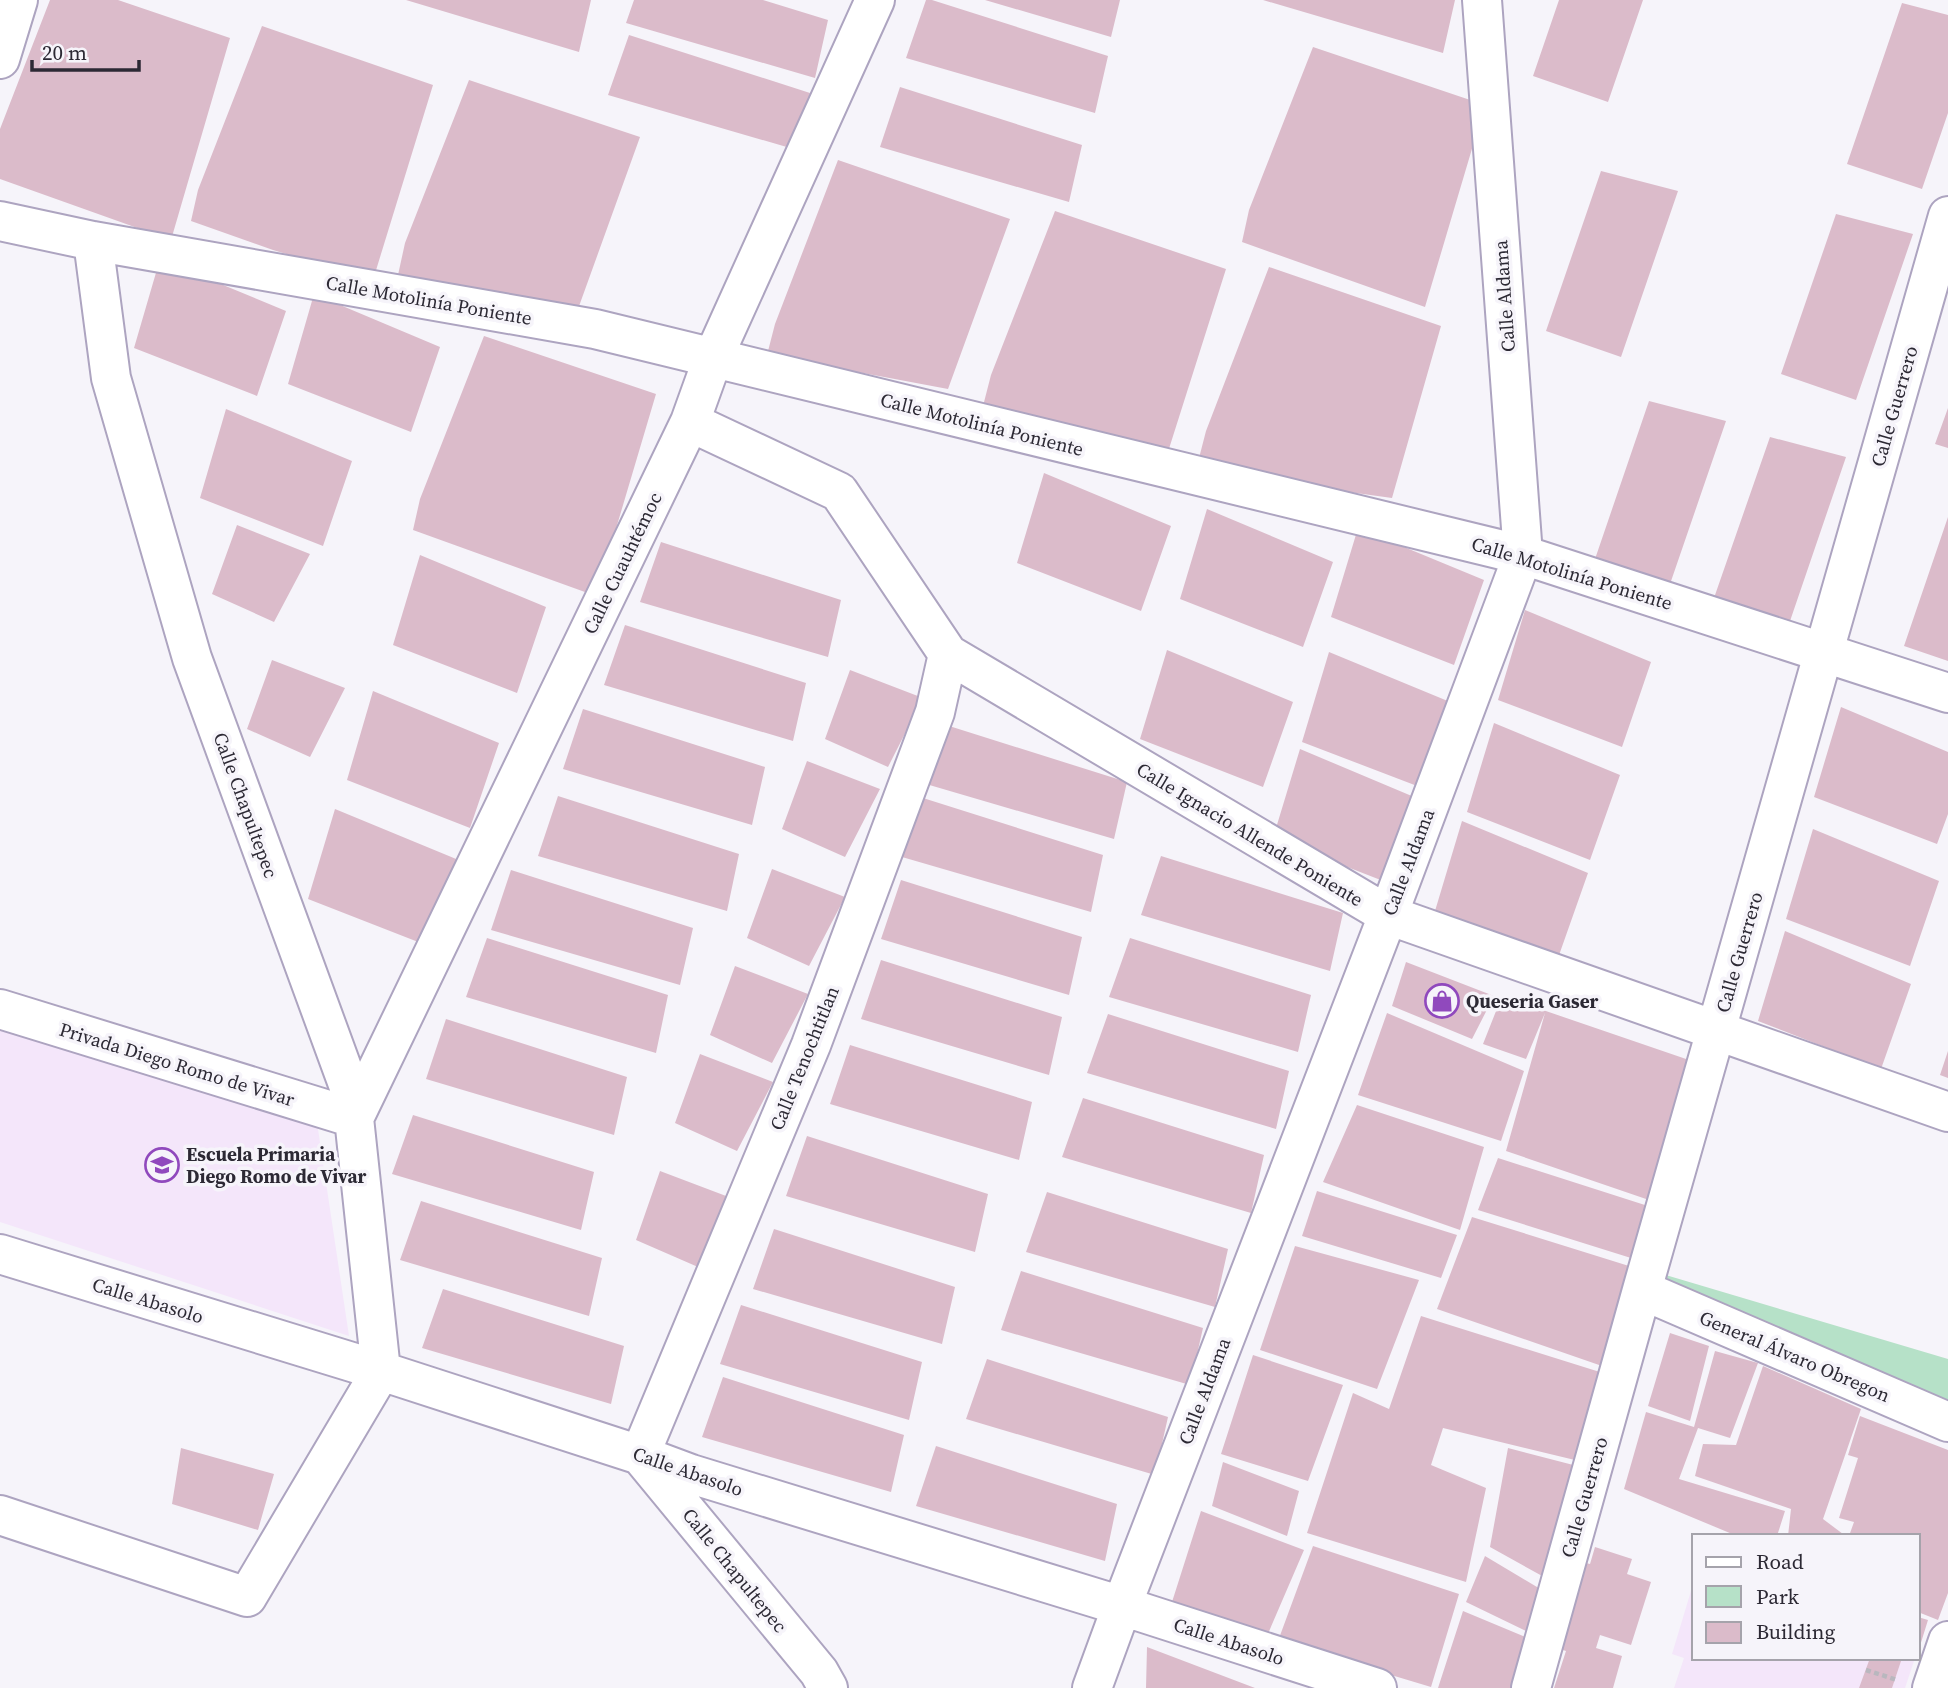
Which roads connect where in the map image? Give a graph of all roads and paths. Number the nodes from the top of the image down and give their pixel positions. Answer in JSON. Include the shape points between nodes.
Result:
{"nodes":[{"id":1,"x":18,"y":0,"type":"edge"},
{"id":2,"x":875,"y":0,"type":"edge"},
{"id":3,"x":1482,"y":0,"type":"edge"},
{"id":4,"x":0,"y":58,"type":"edge"},
{"id":5,"x":1948,"y":216,"type":"edge"},
{"id":6,"x":0,"y":221,"type":"edge"},
{"id":7,"x":93,"y":241,"type":"junction"},
{"id":8,"x":713,"y":358,"type":"junction"},
{"id":9,"x":690,"y":422,"type":"junction"},
{"id":10,"x":1523,"y":555,"type":"junction"},
{"id":11,"x":1824,"y":653,"type":"junction"},
{"id":12,"x":948,"y":654,"type":"junction"},
{"id":13,"x":1948,"y":693,"type":"edge"},
{"id":14,"x":1388,"y":915,"type":"junction"},
{"id":15,"x":0,"y":1009,"type":"edge"},
{"id":16,"x":1717,"y":1031,"type":"junction"},
{"id":17,"x":1948,"y":1112,"type":"edge"},
{"id":18,"x":354,"y":1118,"type":"junction"},
{"id":19,"x":0,"y":1254,"type":"edge"},
{"id":20,"x":1642,"y":1290,"type":"junction"},
{"id":21,"x":381,"y":1371,"type":"junction"},
{"id":22,"x":1948,"y":1422,"type":"edge"},
{"id":23,"x":640,"y":1455,"type":"junction"},
{"id":24,"x":0,"y":1515,"type":"edge"},
{"id":25,"x":1122,"y":1606,"type":"junction"},
{"id":26,"x":1948,"y":1641,"type":"edge"},
{"id":27,"x":828,"y":1688,"type":"edge"},
{"id":28,"x":1093,"y":1688,"type":"edge"},
{"id":29,"x":1377,"y":1688,"type":"edge"},
{"id":30,"x":1531,"y":1688,"type":"edge"},
{"id":31,"x":1932,"y":1688,"type":"edge"}],
"edges":[{"from":1,"to":4,"type":"street"},
{"from":2,"to":8,"type":"street","name":"Calle Cuauhtémoc"},
{"from":3,"to":10,"type":"street","name":"Calle Aldama"},
{"from":5,"to":11,"type":"street","name":"Calle Guerrero"},
{"from":6,"to":7,"type":"street","name":"Calle Motolinía Poniente"},
{"from":7,"to":8,"type":"street","name":"Calle Motolinía Poniente","via":[[595,329]]},
{"from":7,"to":18,"type":"street","name":"Calle Chapultepec","via":[[111,378],[192,658],[349,1087]]},
{"from":8,"to":9,"type":"street","name":"Calle Cuauhtémoc"},
{"from":8,"to":10,"type":"street","name":"Calle Motolinía Poniente"},
{"from":9,"to":12,"type":"street","name":"Calle Ignacio Allende Poniente","via":[[839,492]]},
{"from":9,"to":18,"type":"street","name":"Calle Cuauhtémoc"},
{"from":10,"to":11,"type":"street","name":"Calle Motolinía Poniente"},
{"from":10,"to":14,"type":"street","name":"Calle Aldama"},
{"from":11,"to":13,"type":"street","name":"Calle Motolinía Poniente"},
{"from":11,"to":16,"type":"street","name":"Calle Guerrero"},
{"from":12,"to":14,"type":"street","name":"Calle Ignacio Allende Poniente"},
{"from":12,"to":23,"type":"street","name":"Calle Tenochtitlan","via":[[935,712],[811,1045]]},
{"from":14,"to":16,"type":"street","name":"Calle Ignacio Allende Poniente"},
{"from":14,"to":25,"type":"street","name":"Calle Aldama"},
{"from":15,"to":18,"type":"street","name":"Privada Diego Romo de Vivar"},
{"from":16,"to":17,"type":"street","name":"Calle Ignacio Allende Poniente"},
{"from":16,"to":20,"type":"street","name":"Calle Guerrero"},
{"from":18,"to":21,"type":"street","name":"Calle Chapultepec"},
{"from":19,"to":21,"type":"street","name":"Calle Abasolo"},
{"from":20,"to":22,"type":"street","name":"General Álvaro Obregon"},
{"from":20,"to":30,"type":"street","name":"Calle Guerrero"},
{"from":21,"to":23,"type":"street","name":"Calle Abasolo"},
{"from":21,"to":24,"type":"street","via":[[247,1597]]},
{"from":23,"to":25,"type":"street","name":"Calle Abasolo"},
{"from":23,"to":27,"type":"street","name":"Calle Chapultepec"},
{"from":25,"to":28,"type":"street","name":"Calle Aldama"},
{"from":25,"to":29,"type":"street","name":"Calle Abasolo"},
{"from":26,"to":31,"type":"street"}]}
